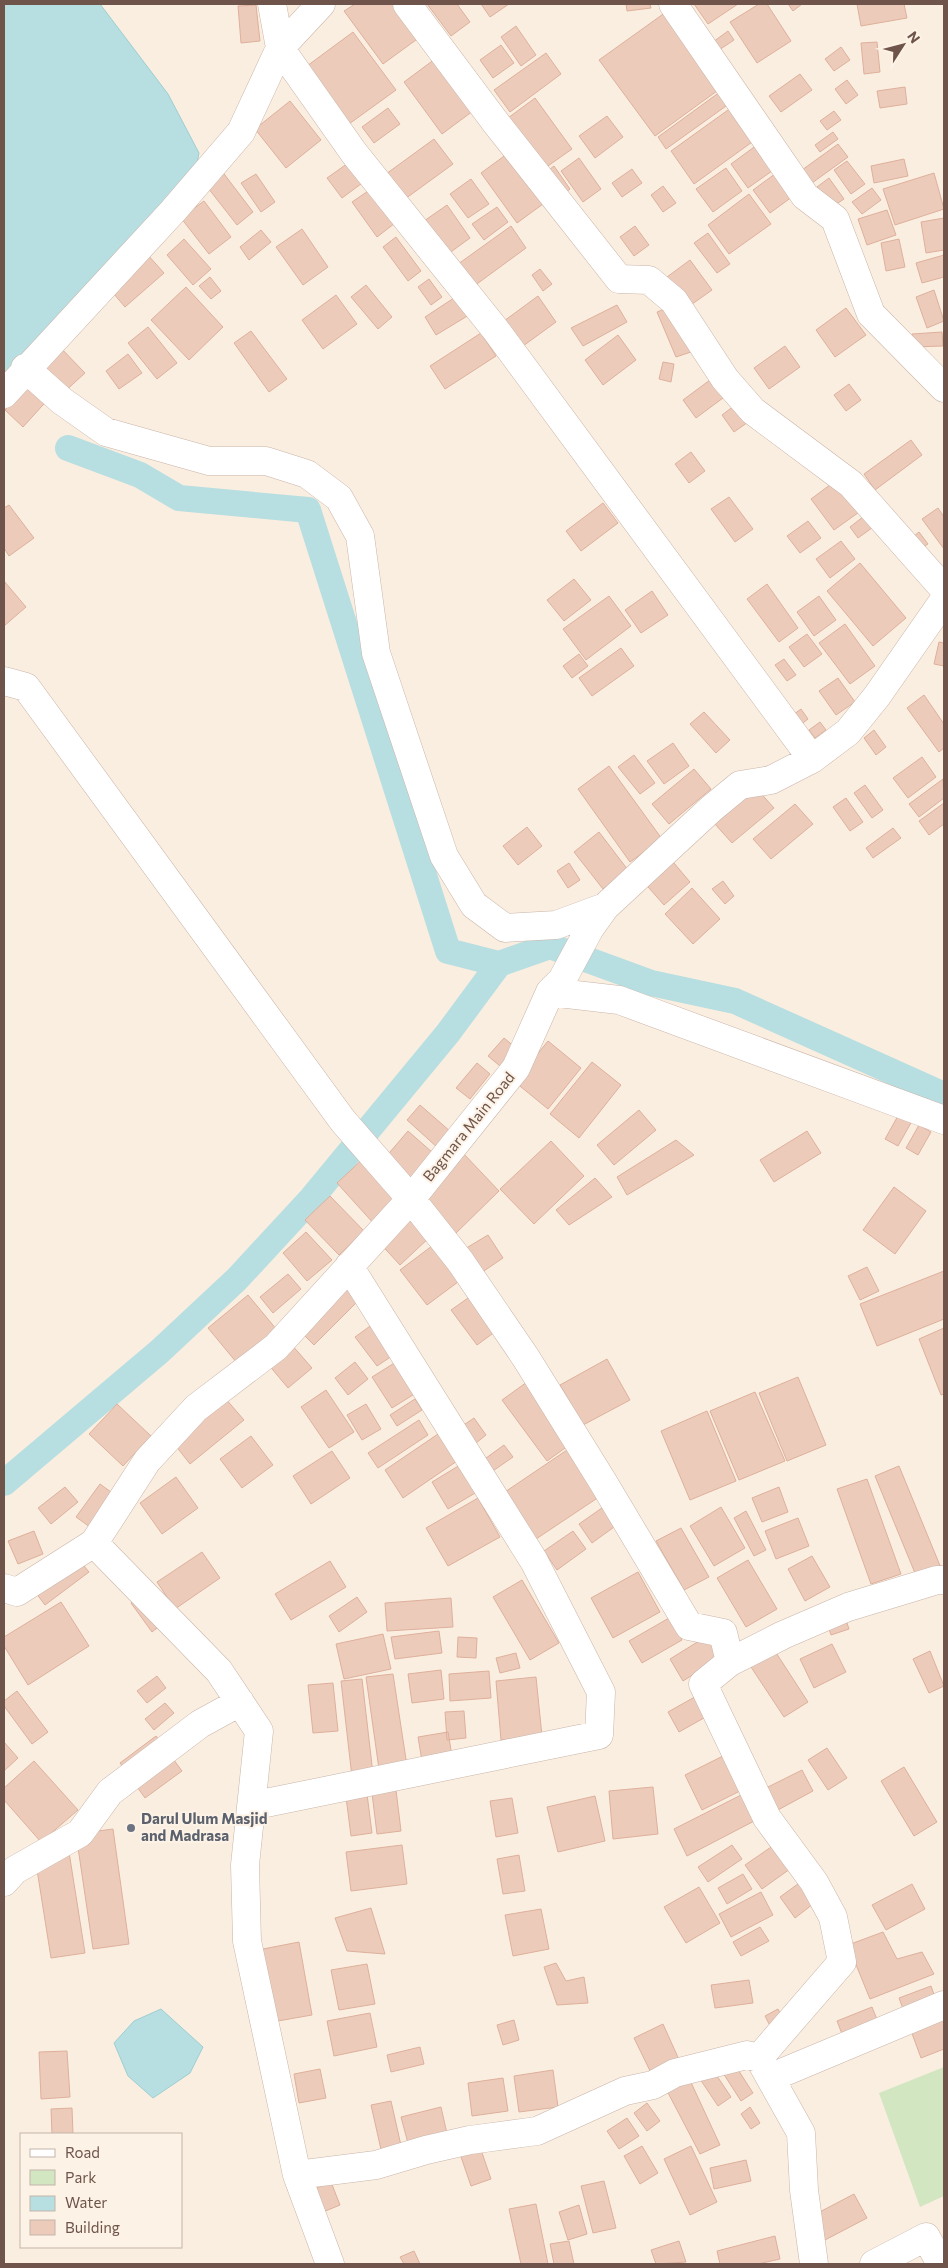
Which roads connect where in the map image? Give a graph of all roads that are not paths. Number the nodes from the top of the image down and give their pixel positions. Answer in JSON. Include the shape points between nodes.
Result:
{"nodes":[{"id":1,"x":272,"y":4,"type":"edge"},
{"id":2,"x":321,"y":4,"type":"edge"},
{"id":3,"x":407,"y":4,"type":"edge"},
{"id":4,"x":673,"y":4,"type":"edge"},
{"id":5,"x":280,"y":48,"type":"junction"},
{"id":6,"x":25,"y":368,"type":"junction"},
{"id":7,"x":944,"y":388,"type":"edge"},
{"id":8,"x":4,"y":394,"type":"edge"},
{"id":9,"x":944,"y":589,"type":"edge"},
{"id":10,"x":944,"y":600,"type":"edge"},
{"id":11,"x":4,"y":681,"type":"edge"},
{"id":12,"x":812,"y":759,"type":"junction"},
{"id":13,"x":598,"y":917,"type":"junction"},
{"id":14,"x":556,"y":986,"type":"junction"},
{"id":15,"x":944,"y":1120,"type":"edge"},
{"id":16,"x":411,"y":1199,"type":"junction"},
{"id":17,"x":349,"y":1266,"type":"junction"},
{"id":18,"x":94,"y":1542,"type":"junction"},
{"id":19,"x":944,"y":1580,"type":"edge"},
{"id":20,"x":4,"y":1588,"type":"edge"},
{"id":21,"x":730,"y":1662,"type":"junction"},
{"id":22,"x":240,"y":1702,"type":"junction"},
{"id":23,"x":251,"y":1806,"type":"junction"},
{"id":24,"x":4,"y":1882,"type":"edge"},
{"id":25,"x":944,"y":2005,"type":"edge"},
{"id":26,"x":766,"y":2068,"type":"junction"},
{"id":27,"x":297,"y":2175,"type":"junction"},
{"id":28,"x":330,"y":2264,"type":"edge"},
{"id":29,"x":814,"y":2264,"type":"edge"},
{"id":30,"x":874,"y":2264,"type":"edge"},
{"id":31,"x":941,"y":2264,"type":"edge"}],
"edges":[{"from":1,"to":5,"type":"street"},
{"from":2,"to":5,"type":"street"},
{"from":3,"to":9,"type":"street","via":[[619,279],[649,280],[674,301],[725,379],[753,411],[850,484]]},
{"from":4,"to":7,"type":"street","via":[[805,196],[836,219],[871,314]]},
{"from":5,"to":6,"type":"street","via":[[241,132],[173,211]]},
{"from":5,"to":12,"type":"street","via":[[354,153],[495,329]]},
{"from":6,"to":8,"type":"street"},
{"from":6,"to":13,"type":"street","via":[[62,401],[106,432],[209,461],[266,461],[308,474],[339,498],[360,536],[376,653],[444,856],[474,905],[505,928],[556,925]]},
{"from":10,"to":12,"type":"street","name":"Bagmara Main Road","via":[[848,732]]},
{"from":11,"to":16,"type":"street","via":[[26,687],[343,1121]]},
{"from":12,"to":13,"type":"street","name":"Bagmara Main Road","via":[[771,780],[740,785]]},
{"from":13,"to":14,"type":"street","name":"Bagmara Main Road"},
{"from":14,"to":15,"type":"street","via":[[619,1000]]},
{"from":14,"to":16,"type":"street","name":"Bagmara Main Road","via":[[516,1068]]},
{"from":16,"to":17,"type":"street","name":"Bagmara Main Road"},
{"from":16,"to":21,"type":"street","via":[[460,1261],[526,1358],[689,1626],[724,1632]]},
{"from":17,"to":18,"type":"street","name":"Bagmara Main Road","via":[[276,1347],[196,1408],[147,1461]]},
{"from":17,"to":23,"type":"street","via":[[534,1560],[600,1692],[599,1735]]},
{"from":18,"to":20,"type":"street","name":"Bagmara Main Road","via":[[17,1592]]},
{"from":18,"to":22,"type":"street","via":[[219,1671]]},
{"from":19,"to":21,"type":"street","via":[[848,1607]]},
{"from":21,"to":26,"type":"street","via":[[703,1684],[767,1818],[814,1882],[833,1917],[842,1962]]},
{"from":22,"to":23,"type":"street","via":[[259,1731]]},
{"from":22,"to":24,"type":"street","via":[[200,1724],[110,1792],[80,1833],[15,1870]]},
{"from":23,"to":27,"type":"street","via":[[245,1865],[247,1941]]},
{"from":25,"to":26,"type":"street"},
{"from":26,"to":27,"type":"street","via":[[747,2055],[675,2073],[653,2085],[625,2091],[537,2131],[470,2140],[376,2165]]},
{"from":26,"to":29,"type":"street","via":[[801,2134],[804,2190]]},
{"from":27,"to":28,"type":"street"},
{"from":30,"to":31,"type":"street","via":[[926,2237]]}]}
